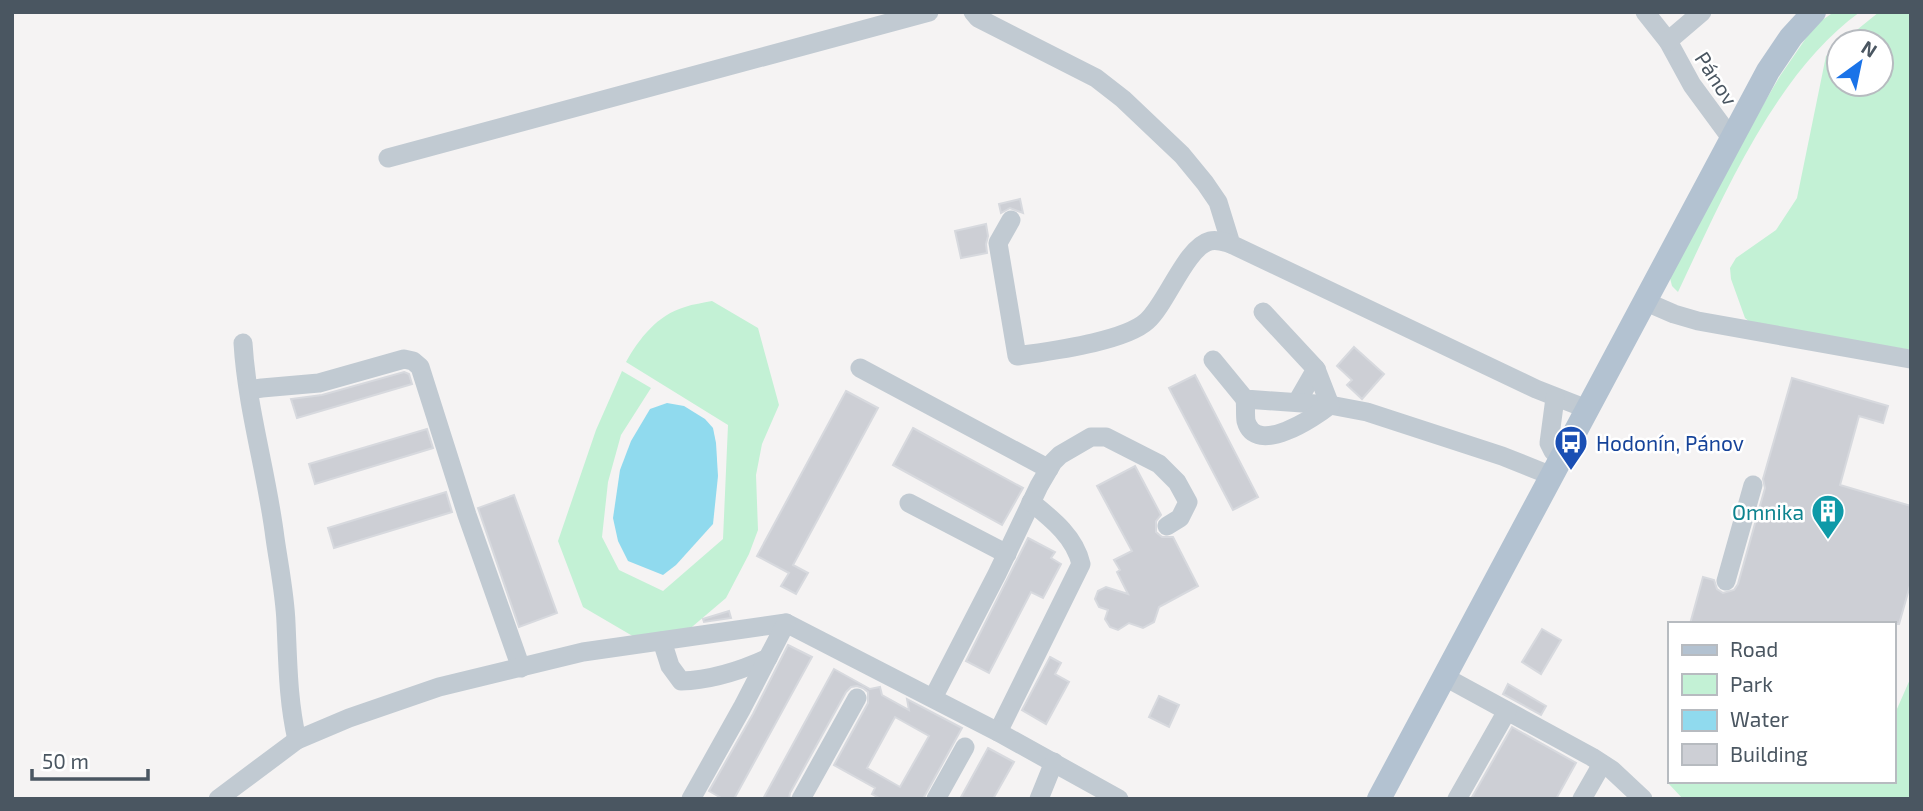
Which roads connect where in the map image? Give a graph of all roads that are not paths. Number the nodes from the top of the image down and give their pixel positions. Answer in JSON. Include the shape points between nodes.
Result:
{"nodes":[{"id":1,"x":929,"y":12,"type":"edge"},
{"id":2,"x":974,"y":12,"type":"edge"},
{"id":3,"x":1645,"y":12,"type":"edge"},
{"id":4,"x":1702,"y":12,"type":"edge"},
{"id":5,"x":1814,"y":12,"type":"edge"},
{"id":6,"x":1668,"y":41,"type":"junction"},
{"id":7,"x":1731,"y":138,"type":"junction"},
{"id":8,"x":387,"y":158,"type":"dead end"},
{"id":9,"x":1012,"y":220,"type":"dead end"},
{"id":10,"x":1231,"y":244,"type":"junction"},
{"id":11,"x":1644,"y":301,"type":"junction"},
{"id":12,"x":1262,"y":312,"type":"dead end"},
{"id":13,"x":243,"y":343,"type":"dead end"},
{"id":14,"x":1910,"y":359,"type":"edge"},
{"id":15,"x":1213,"y":360,"type":"dead end"},
{"id":16,"x":860,"y":368,"type":"dead end"},
{"id":17,"x":1316,"y":369,"type":"junction"},
{"id":18,"x":249,"y":390,"type":"junction"},
{"id":19,"x":1555,"y":398,"type":"junction"},
{"id":20,"x":1245,"y":399,"type":"junction"},
{"id":21,"x":1297,"y":402,"type":"junction"},
{"id":22,"x":1330,"y":405,"type":"junction"},
{"id":23,"x":1587,"y":409,"type":"junction"},
{"id":24,"x":1557,"y":467,"type":"junction"},
{"id":25,"x":1049,"y":469,"type":"junction"},
{"id":26,"x":1753,"y":485,"type":"dead end"},
{"id":27,"x":1031,"y":502,"type":"junction"},
{"id":28,"x":909,"y":503,"type":"dead end"},
{"id":29,"x":1167,"y":526,"type":"dead end"},
{"id":30,"x":1007,"y":554,"type":"junction"},
{"id":31,"x":1726,"y":581,"type":"dead end"},
{"id":32,"x":786,"y":623,"type":"junction"},
{"id":33,"x":662,"y":641,"type":"junction"},
{"id":34,"x":768,"y":658,"type":"junction"},
{"id":35,"x":521,"y":668,"type":"junction"},
{"id":36,"x":1445,"y":677,"type":"junction"},
{"id":37,"x":857,"y":698,"type":"dead end"},
{"id":38,"x":933,"y":698,"type":"junction"},
{"id":39,"x":1507,"y":711,"type":"junction"},
{"id":40,"x":998,"y":732,"type":"junction"},
{"id":41,"x":297,"y":740,"type":"junction"},
{"id":42,"x":965,"y":747,"type":"dead end"},
{"id":43,"x":1054,"y":762,"type":"junction"},
{"id":44,"x":1602,"y":764,"type":"junction"},
{"id":45,"x":218,"y":799,"type":"edge"},
{"id":46,"x":691,"y":799,"type":"edge"},
{"id":47,"x":801,"y":799,"type":"edge"},
{"id":48,"x":936,"y":799,"type":"edge"},
{"id":49,"x":1039,"y":799,"type":"edge"},
{"id":50,"x":1119,"y":799,"type":"edge"},
{"id":51,"x":1379,"y":799,"type":"edge"},
{"id":52,"x":1457,"y":799,"type":"edge"},
{"id":53,"x":1583,"y":799,"type":"edge"},
{"id":54,"x":1643,"y":799,"type":"edge"}],
"edges":[{"from":1,"to":8,"type":"street"},
{"from":2,"to":10,"type":"street","via":[[1096,78],[1123,99],[1205,183],[1218,202]]},
{"from":3,"to":6,"type":"street","name":"Pánov"},
{"from":4,"to":6,"type":"street","name":"Pánov"},
{"from":5,"to":7,"type":"main road","via":[[1768,71]]},
{"from":6,"to":7,"type":"street","name":"Pánov","via":[[1692,85]]},
{"from":7,"to":11,"type":"main road"},
{"from":9,"to":10,"type":"street","via":[[998,243],[1017,356],[1112,338],[1140,327],[1157,312],[1200,246],[1217,240]]},
{"from":10,"to":19,"type":"street"},
{"from":11,"to":14,"type":"street","via":[[1698,321]]},
{"from":11,"to":23,"type":"main road"},
{"from":12,"to":17,"type":"street"},
{"from":13,"to":18,"type":"street"},
{"from":15,"to":20,"type":"street"},
{"from":16,"to":25,"type":"street"},
{"from":17,"to":21,"type":"street"},
{"from":17,"to":22,"type":"street"},
{"from":18,"to":35,"type":"street","via":[[318,383],[404,359],[419,367]]},
{"from":18,"to":41,"type":"street","via":[[272,512]]},
{"from":19,"to":23,"type":"street"},
{"from":19,"to":24,"type":"street","via":[[1549,443]]},
{"from":20,"to":21,"type":"street"},
{"from":20,"to":22,"type":"street","via":[[1246,422],[1265,436],[1309,421]]},
{"from":21,"to":22,"type":"street"},
{"from":22,"to":24,"type":"street","via":[[1367,412],[1503,456]]},
{"from":23,"to":24,"type":"main road"},
{"from":24,"to":36,"type":"main road"},
{"from":25,"to":27,"type":"street"},
{"from":25,"to":29,"type":"street","via":[[1060,455],[1091,437],[1106,437],[1129,448],[1159,464],[1188,502],[1180,518]]},
{"from":26,"to":31,"type":"street"},
{"from":27,"to":30,"type":"street"},
{"from":27,"to":40,"type":"street","via":[[1078,549],[1081,564]]},
{"from":28,"to":30,"type":"street"},
{"from":30,"to":38,"type":"street"},
{"from":32,"to":33,"type":"street"},
{"from":32,"to":34,"type":"street"},
{"from":32,"to":38,"type":"street"},
{"from":33,"to":34,"type":"street","via":[[670,666],[681,681]]},
{"from":33,"to":35,"type":"street","via":[[583,652]]},
{"from":34,"to":46,"type":"street"},
{"from":35,"to":41,"type":"street","via":[[439,687]]},
{"from":36,"to":39,"type":"street"},
{"from":36,"to":51,"type":"main road"},
{"from":37,"to":47,"type":"street"},
{"from":38,"to":40,"type":"street"},
{"from":39,"to":44,"type":"street"},
{"from":39,"to":52,"type":"street"},
{"from":40,"to":43,"type":"street"},
{"from":41,"to":45,"type":"street"},
{"from":42,"to":48,"type":"street"},
{"from":43,"to":49,"type":"street"},
{"from":43,"to":50,"type":"street"},
{"from":44,"to":53,"type":"street"},
{"from":44,"to":54,"type":"street"}]}
